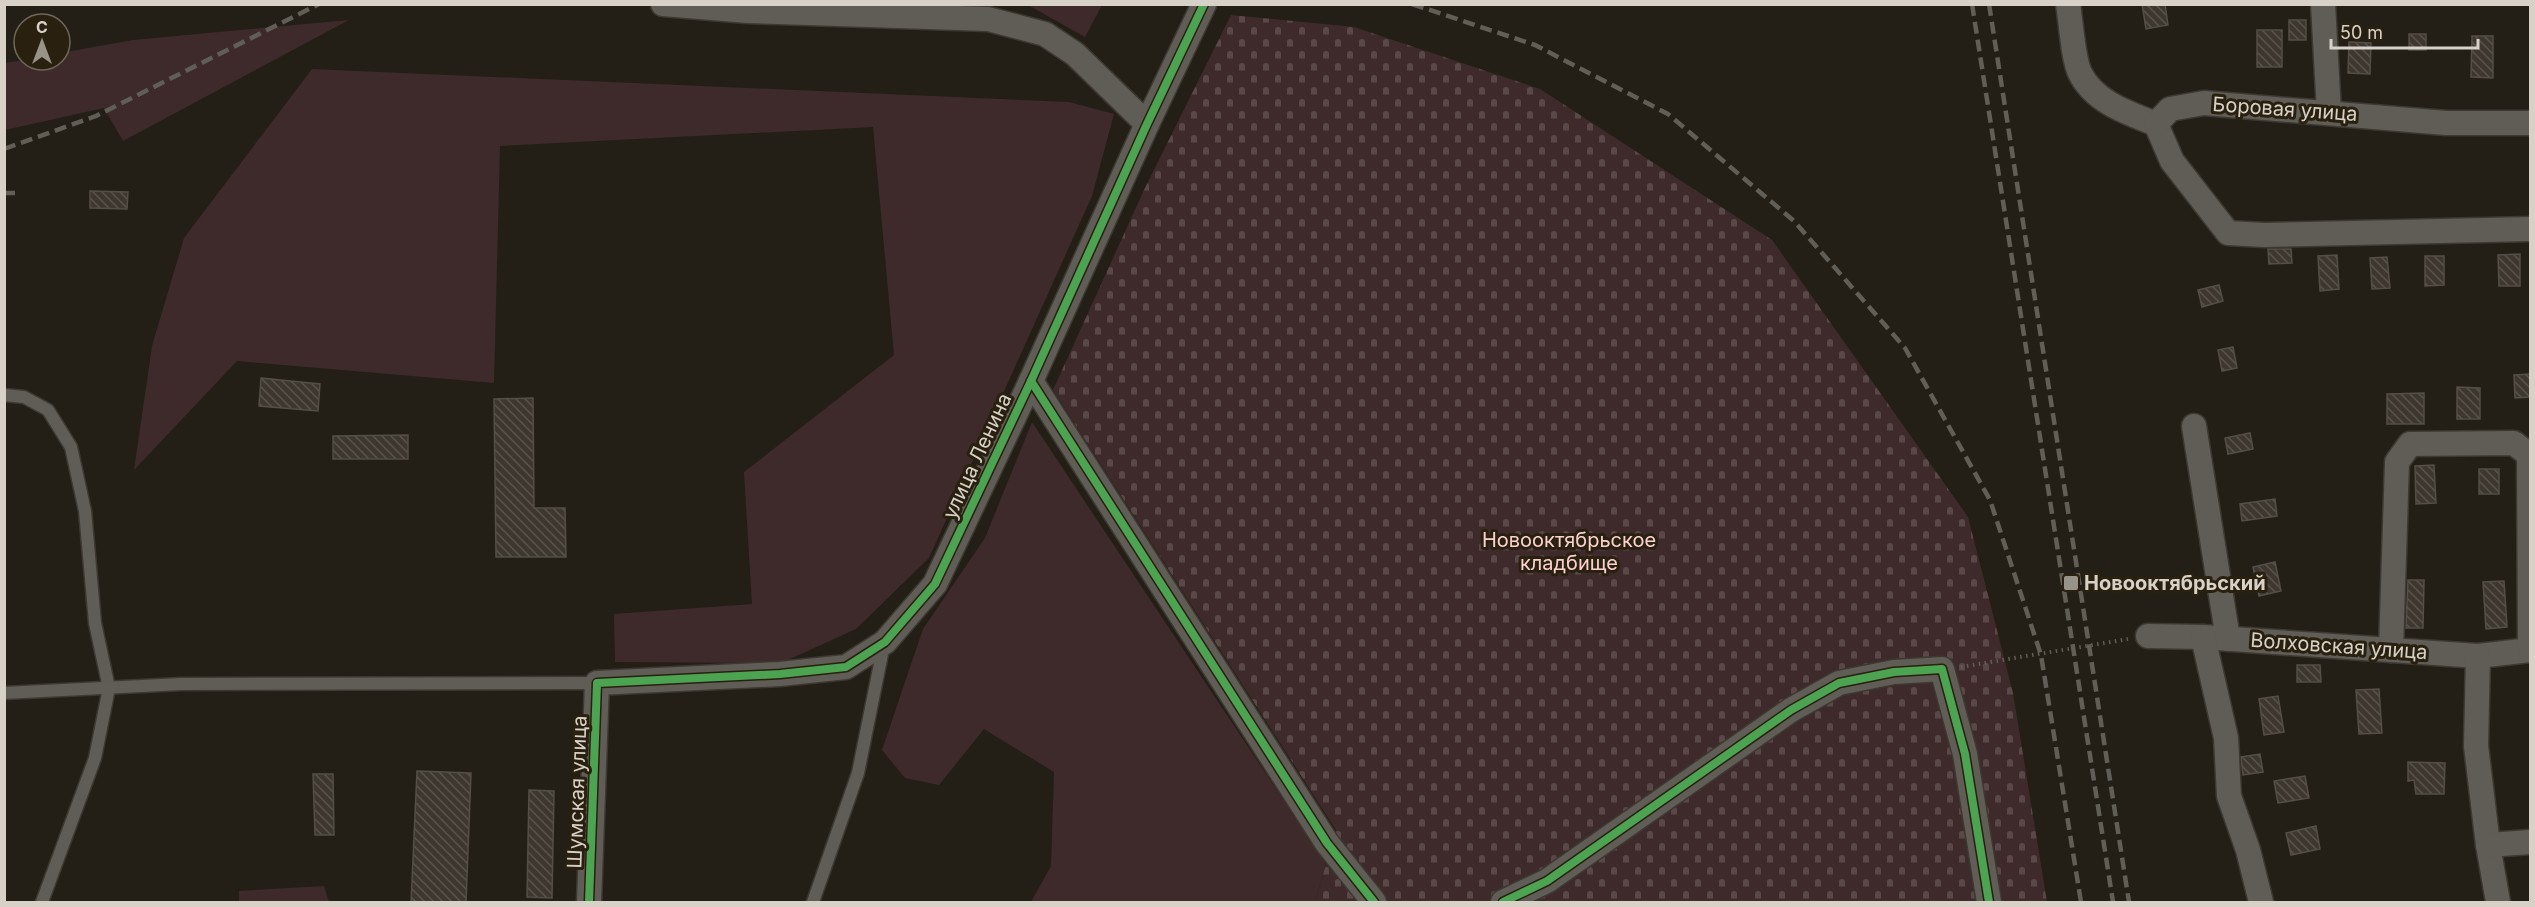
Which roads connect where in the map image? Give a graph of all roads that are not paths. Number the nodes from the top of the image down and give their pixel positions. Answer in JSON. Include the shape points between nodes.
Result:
{"nodes":[{"id":1,"x":663,"y":4,"type":"edge"},
{"id":2,"x":1204,"y":4,"type":"edge"},
{"id":3,"x":2068,"y":4,"type":"edge"},
{"id":4,"x":2323,"y":4,"type":"edge"},
{"id":5,"x":2328,"y":112,"type":"junction"},
{"id":6,"x":2530,"y":123,"type":"edge"},
{"id":7,"x":1147,"y":124,"type":"junction"},
{"id":8,"x":2156,"y":124,"type":"junction"},
{"id":9,"x":2530,"y":229,"type":"edge"},
{"id":10,"x":1031,"y":381,"type":"junction"},
{"id":11,"x":4,"y":395,"type":"edge"},
{"id":12,"x":2194,"y":426,"type":"dead end"},
{"id":13,"x":2148,"y":636,"type":"road end"},
{"id":14,"x":2203,"y":637,"type":"junction"},
{"id":15,"x":2228,"y":639,"type":"junction"},
{"id":16,"x":885,"y":642,"type":"junction"},
{"id":17,"x":2391,"y":650,"type":"junction"},
{"id":18,"x":2530,"y":650,"type":"edge"},
{"id":19,"x":2478,"y":656,"type":"junction"},
{"id":20,"x":597,"y":683,"type":"junction"},
{"id":21,"x":108,"y":688,"type":"junction"},
{"id":22,"x":4,"y":693,"type":"edge"},
{"id":23,"x":2530,"y":842,"type":"edge"},
{"id":24,"x":2488,"y":845,"type":"junction"},
{"id":25,"x":42,"y":903,"type":"edge"},
{"id":26,"x":589,"y":903,"type":"edge"},
{"id":27,"x":813,"y":903,"type":"edge"},
{"id":28,"x":1374,"y":903,"type":"edge"},
{"id":29,"x":1503,"y":903,"type":"edge"},
{"id":30,"x":1989,"y":903,"type":"edge"},
{"id":31,"x":2261,"y":903,"type":"edge"},
{"id":32,"x":2498,"y":903,"type":"edge"}],
"edges":[{"from":1,"to":7,"type":"street","via":[[748,11],[988,19],[1045,34],[1068,49]]},
{"from":2,"to":7,"type":"street","name":"улица Ленина"},
{"from":3,"to":8,"type":"street","via":[[2079,72],[2094,94]]},
{"from":4,"to":5,"type":"street"},
{"from":5,"to":6,"type":"street","name":"Боровая улица","via":[[2446,123]]},
{"from":5,"to":8,"type":"street","name":"Боровая улица","via":[[2204,102],[2170,109]]},
{"from":7,"to":10,"type":"street","name":"улица Ленина"},
{"from":8,"to":9,"type":"street","via":[[2172,161],[2228,233]]},
{"from":10,"to":16,"type":"street","name":"улица Ленина","via":[[935,584]]},
{"from":10,"to":28,"type":"street","via":[[1327,843]]},
{"from":11,"to":21,"type":"lane","via":[[24,397],[48,410],[71,447],[85,511],[95,623]]},
{"from":12,"to":15,"type":"street"},
{"from":13,"to":14,"type":"street","name":"Волховская улица"},
{"from":14,"to":15,"type":"street","name":"Волховская улица"},
{"from":14,"to":31,"type":"street","via":[[2226,738],[2229,796]]},
{"from":15,"to":17,"type":"street","name":"Волховская улица"},
{"from":16,"to":20,"type":"street","name":"улица Ленина","via":[[846,667]]},
{"from":16,"to":27,"type":"lane","via":[[858,773]]},
{"from":17,"to":18,"type":"street","via":[[2397,462],[2410,444],[2514,443],[2529,455]]},
{"from":17,"to":19,"type":"street","name":"Волховская улица"},
{"from":18,"to":19,"type":"street","name":"Волховская улица"},
{"from":19,"to":24,"type":"street","via":[[2476,746]]},
{"from":20,"to":21,"type":"lane","via":[[192,684]]},
{"from":20,"to":26,"type":"street","name":"Шумская улица"},
{"from":21,"to":22,"type":"lane"},
{"from":21,"to":25,"type":"lane","via":[[95,758]]},
{"from":23,"to":24,"type":"street"},
{"from":24,"to":32,"type":"street"},
{"from":29,"to":30,"type":"street","via":[[1547,880],[1791,710],[1839,683],[1894,672],[1942,669],[1965,754]]}]}
